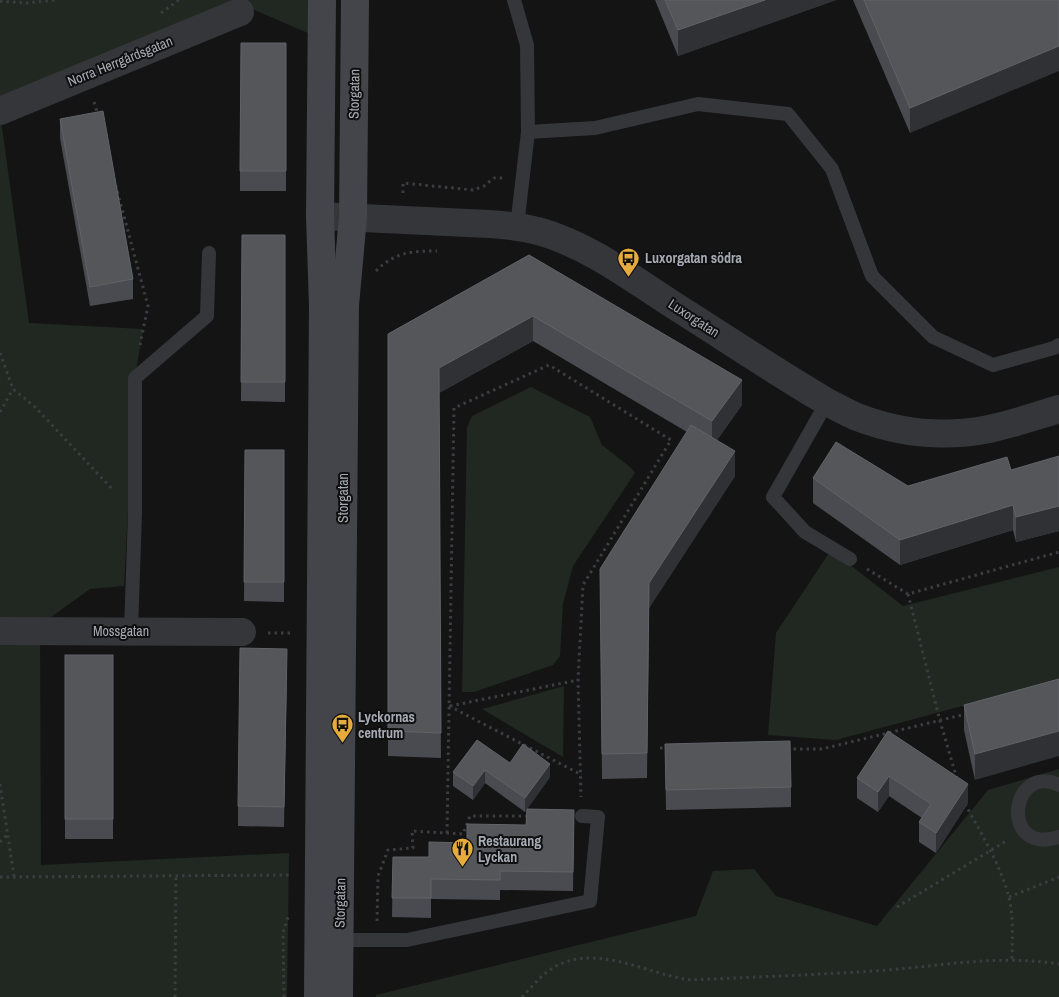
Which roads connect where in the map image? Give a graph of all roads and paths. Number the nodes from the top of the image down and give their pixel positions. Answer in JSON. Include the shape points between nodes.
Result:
{"nodes":[{"id":1,"x":55,"y":0,"type":"edge"},
{"id":2,"x":322,"y":0,"type":"edge"},
{"id":3,"x":355,"y":0,"type":"edge"},
{"id":4,"x":514,"y":0,"type":"edge"},
{"id":5,"x":0,"y":1,"type":"edge"},
{"id":6,"x":240,"y":12,"type":"dead end"},
{"id":7,"x":87,"y":75,"type":"junction"},
{"id":8,"x":0,"y":111,"type":"edge"},
{"id":9,"x":100,"y":123,"type":"edge"},
{"id":10,"x":528,"y":132,"type":"junction"},
{"id":11,"x":112,"y":171,"type":"edge"},
{"id":12,"x":320,"y":216,"type":"junction"},
{"id":13,"x":353,"y":217,"type":"junction"},
{"id":14,"x":517,"y":226,"type":"junction"},
{"id":15,"x":209,"y":253,"type":"dead end"},
{"id":16,"x":1059,"y":345,"type":"edge"},
{"id":17,"x":0,"y":353,"type":"edge"},
{"id":18,"x":135,"y":378,"type":"junction"},
{"id":19,"x":13,"y":389,"type":"junction"},
{"id":20,"x":827,"y":402,"type":"junction"},
{"id":21,"x":1059,"y":409,"type":"edge"},
{"id":22,"x":0,"y":412,"type":"edge"},
{"id":23,"x":134,"y":513,"type":"junction"},
{"id":24,"x":1059,"y":552,"type":"edge"},
{"id":25,"x":850,"y":559,"type":"joint"},
{"id":26,"x":908,"y":594,"type":"junction"},
{"id":27,"x":0,"y":631,"type":"edge"},
{"id":28,"x":131,"y":631,"type":"junction"},
{"id":29,"x":242,"y":632,"type":"dead end"},
{"id":30,"x":578,"y":680,"type":"junction"},
{"id":31,"x":449,"y":706,"type":"junction"},
{"id":32,"x":967,"y":714,"type":"edge"},
{"id":33,"x":940,"y":721,"type":"junction"},
{"id":34,"x":660,"y":748,"type":"dead end"},
{"id":35,"x":669,"y":748,"type":"edge"},
{"id":36,"x":784,"y":749,"type":"edge"},
{"id":37,"x":582,"y":775,"type":"junction"},
{"id":38,"x":958,"y":782,"type":"edge"},
{"id":39,"x":0,"y":784,"type":"edge"},
{"id":40,"x":1059,"y":785,"type":"edge"},
{"id":41,"x":963,"y":796,"type":"edge"},
{"id":42,"x":532,"y":816,"type":"edge"},
{"id":43,"x":582,"y":816,"type":"joint"},
{"id":44,"x":1024,"y":830,"type":"junction"},
{"id":45,"x":447,"y":833,"type":"junction"},
{"id":46,"x":8,"y":834,"type":"junction"},
{"id":47,"x":1059,"y":837,"type":"edge"},
{"id":48,"x":0,"y":842,"type":"edge"},
{"id":49,"x":990,"y":851,"type":"junction"},
{"id":50,"x":292,"y":875,"type":"dead end"},
{"id":51,"x":14,"y":876,"type":"junction"},
{"id":52,"x":176,"y":876,"type":"junction"},
{"id":53,"x":0,"y":877,"type":"edge"},
{"id":54,"x":1059,"y":877,"type":"edge"},
{"id":55,"x":1009,"y":897,"type":"junction"},
{"id":56,"x":897,"y":907,"type":"dead end"},
{"id":57,"x":329,"y":940,"type":"junction"},
{"id":58,"x":377,"y":940,"type":"junction"},
{"id":59,"x":1012,"y":960,"type":"junction"},
{"id":60,"x":1059,"y":964,"type":"edge"},
{"id":61,"x":175,"y":997,"type":"edge"},
{"id":62,"x":318,"y":997,"type":"edge"},
{"id":63,"x":339,"y":997,"type":"edge"},
{"id":64,"x":522,"y":997,"type":"edge"}],
"edges":[{"from":1,"to":5,"type":"path"},
{"from":2,"to":12,"type":"main road","name":"Storgatan"},
{"from":3,"to":13,"type":"main road","name":"Storgatan"},
{"from":4,"to":10,"type":"lane","via":[[527,45]]},
{"from":6,"to":7,"type":"street","name":"Norra Herrgårdsgatan"},
{"from":7,"to":8,"type":"street","name":"Norra Herrgårdsgatan"},
{"from":7,"to":9,"type":"path"},
{"from":10,"to":14,"type":"lane"},
{"from":10,"to":16,"type":"lane","via":[[595,128],[698,104],[788,114],[832,169],[872,276],[933,337],[993,365]]},
{"from":11,"to":18,"type":"path","via":[[148,306]]},
{"from":12,"to":13,"type":"street","name":"Luxorgatan"},
{"from":12,"to":57,"type":"main road","name":"Storgatan"},
{"from":13,"to":14,"type":"street","name":"Luxorgatan"},
{"from":13,"to":57,"type":"main road","name":"Storgatan","via":[[345,305]]},
{"from":14,"to":20,"type":"street","name":"Luxorgatan","via":[[562,239],[588,252]]},
{"from":15,"to":18,"type":"lane","via":[[207,316]]},
{"from":17,"to":19,"type":"path"},
{"from":18,"to":23,"type":"lane"},
{"from":19,"to":22,"type":"path"},
{"from":19,"to":23,"type":"path","via":[[34,406]]},
{"from":20,"to":21,"type":"street","name":"Luxorgatan","via":[[857,417],[891,428],[926,433],[989,429]]},
{"from":20,"to":25,"type":"lane","via":[[773,497],[806,532]]},
{"from":23,"to":28,"type":"lane"},
{"from":24,"to":26,"type":"path"},
{"from":25,"to":26,"type":"path"},
{"from":26,"to":33,"type":"path"},
{"from":27,"to":28,"type":"street","name":"Mossgatan"},
{"from":28,"to":29,"type":"street","name":"Mossgatan"},
{"from":30,"to":31,"type":"path"},
{"from":30,"to":31,"type":"path","via":[[583,585],[671,440],[549,365],[454,408]]},
{"from":30,"to":37,"type":"path"},
{"from":31,"to":37,"type":"path"},
{"from":31,"to":45,"type":"path"},
{"from":32,"to":33,"type":"path"},
{"from":33,"to":36,"type":"path","via":[[822,749]]},
{"from":33,"to":38,"type":"path"},
{"from":34,"to":35,"type":"path"},
{"from":37,"to":43,"type":"path"},
{"from":39,"to":46,"type":"path"},
{"from":40,"to":44,"type":"lane","via":[[1037,783],[1022,794],[1017,813]]},
{"from":41,"to":49,"type":"path"},
{"from":42,"to":45,"type":"path","via":[[470,816],[463,834]]},
{"from":43,"to":58,"type":"lane","via":[[598,817],[590,900],[407,940]]},
{"from":44,"to":47,"type":"lane","via":[[1040,840]]},
{"from":44,"to":49,"type":"path"},
{"from":45,"to":58,"type":"path","via":[[412,831],[413,848],[388,850],[378,876]]},
{"from":46,"to":48,"type":"path"},
{"from":46,"to":51,"type":"path"},
{"from":49,"to":55,"type":"path"},
{"from":49,"to":56,"type":"path"},
{"from":50,"to":52,"type":"path"},
{"from":51,"to":52,"type":"path"},
{"from":51,"to":53,"type":"path"},
{"from":52,"to":61,"type":"path"},
{"from":54,"to":55,"type":"path"},
{"from":55,"to":59,"type":"path"},
{"from":57,"to":58,"type":"lane"},
{"from":57,"to":62,"type":"main road","name":"Storgatan"},
{"from":57,"to":63,"type":"main road","name":"Storgatan"},
{"from":59,"to":60,"type":"path"},
{"from":59,"to":64,"type":"path","via":[[876,971],[691,980],[615,960],[594,958],[562,963],[547,972]]}]}
